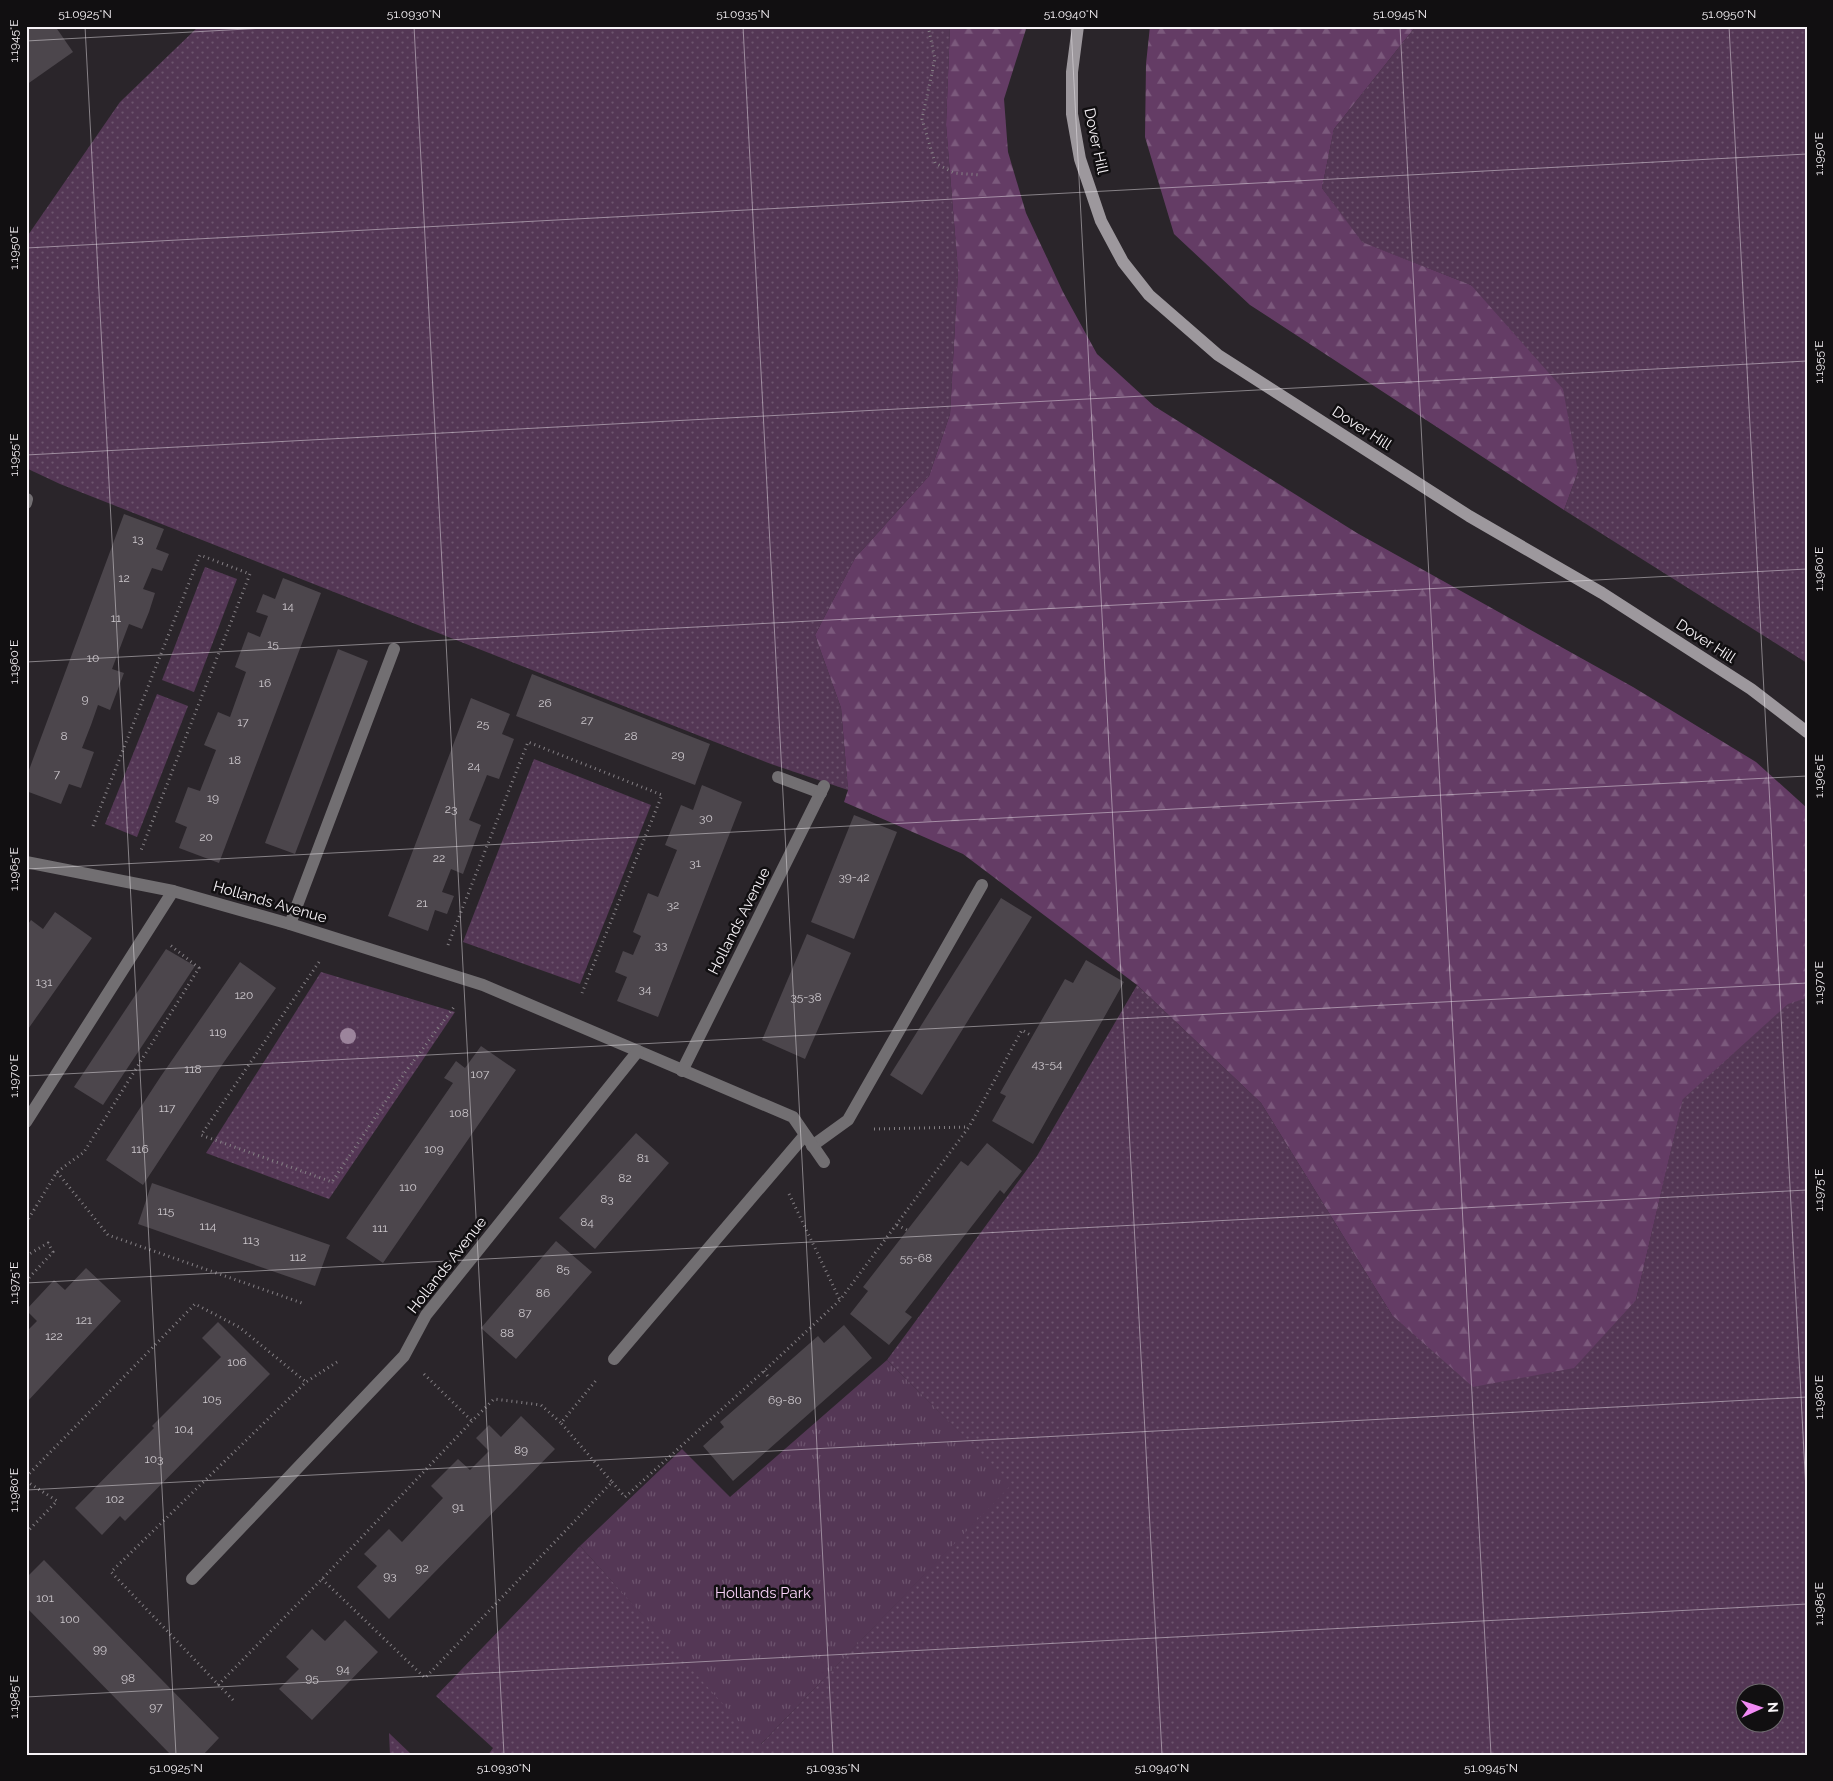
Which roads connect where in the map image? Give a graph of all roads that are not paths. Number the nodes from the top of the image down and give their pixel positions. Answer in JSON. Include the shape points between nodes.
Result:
{"nodes":[{"id":1,"x":1078,"y":26,"type":"edge"},
{"id":2,"x":394,"y":649,"type":"dead end"},
{"id":3,"x":1807,"y":732,"type":"edge"},
{"id":4,"x":778,"y":777,"type":"dead end"},
{"id":5,"x":26,"y":862,"type":"edge"},
{"id":6,"x":982,"y":886,"type":"dead end"},
{"id":7,"x":173,"y":891,"type":"junction"},
{"id":8,"x":290,"y":924,"type":"junction"},
{"id":9,"x":638,"y":1051,"type":"junction"},
{"id":10,"x":682,"y":1070,"type":"junction"},
{"id":11,"x":26,"y":1122,"type":"edge"},
{"id":12,"x":805,"y":1134,"type":"junction"},
{"id":13,"x":812,"y":1146,"type":"junction"},
{"id":14,"x":824,"y":1162,"type":"dead end"},
{"id":15,"x":614,"y":1359,"type":"road end"},
{"id":16,"x":192,"y":1580,"type":"dead end"}],
"edges":[{"from":1,"to":3,"type":"main road","name":"Dover Hill","via":[[1072,72],[1072,114],[1080,158],[1101,221],[1123,262],[1149,295],[1218,355],[1469,516],[1602,593],[1751,690]]},
{"from":2,"to":8,"type":"street"},
{"from":4,"to":10,"type":"street","name":"Hollands Avenue","via":[[823,789]]},
{"from":5,"to":7,"type":"street","name":"Hollands Avenue"},
{"from":6,"to":13,"type":"street","via":[[848,1120]]},
{"from":7,"to":8,"type":"street","name":"Hollands Avenue"},
{"from":7,"to":11,"type":"street"},
{"from":8,"to":9,"type":"street","name":"Hollands Avenue","via":[[483,985]]},
{"from":9,"to":10,"type":"street","name":"Hollands Avenue"},
{"from":9,"to":16,"type":"street","name":"Hollands Avenue","via":[[426,1316],[404,1356]]},
{"from":10,"to":12,"type":"street","name":"Hollands Avenue","via":[[793,1117]]},
{"from":12,"to":13,"type":"street","name":"Hollands Avenue"},
{"from":12,"to":15,"type":"street"},
{"from":13,"to":14,"type":"street","name":"Hollands Avenue"}]}
